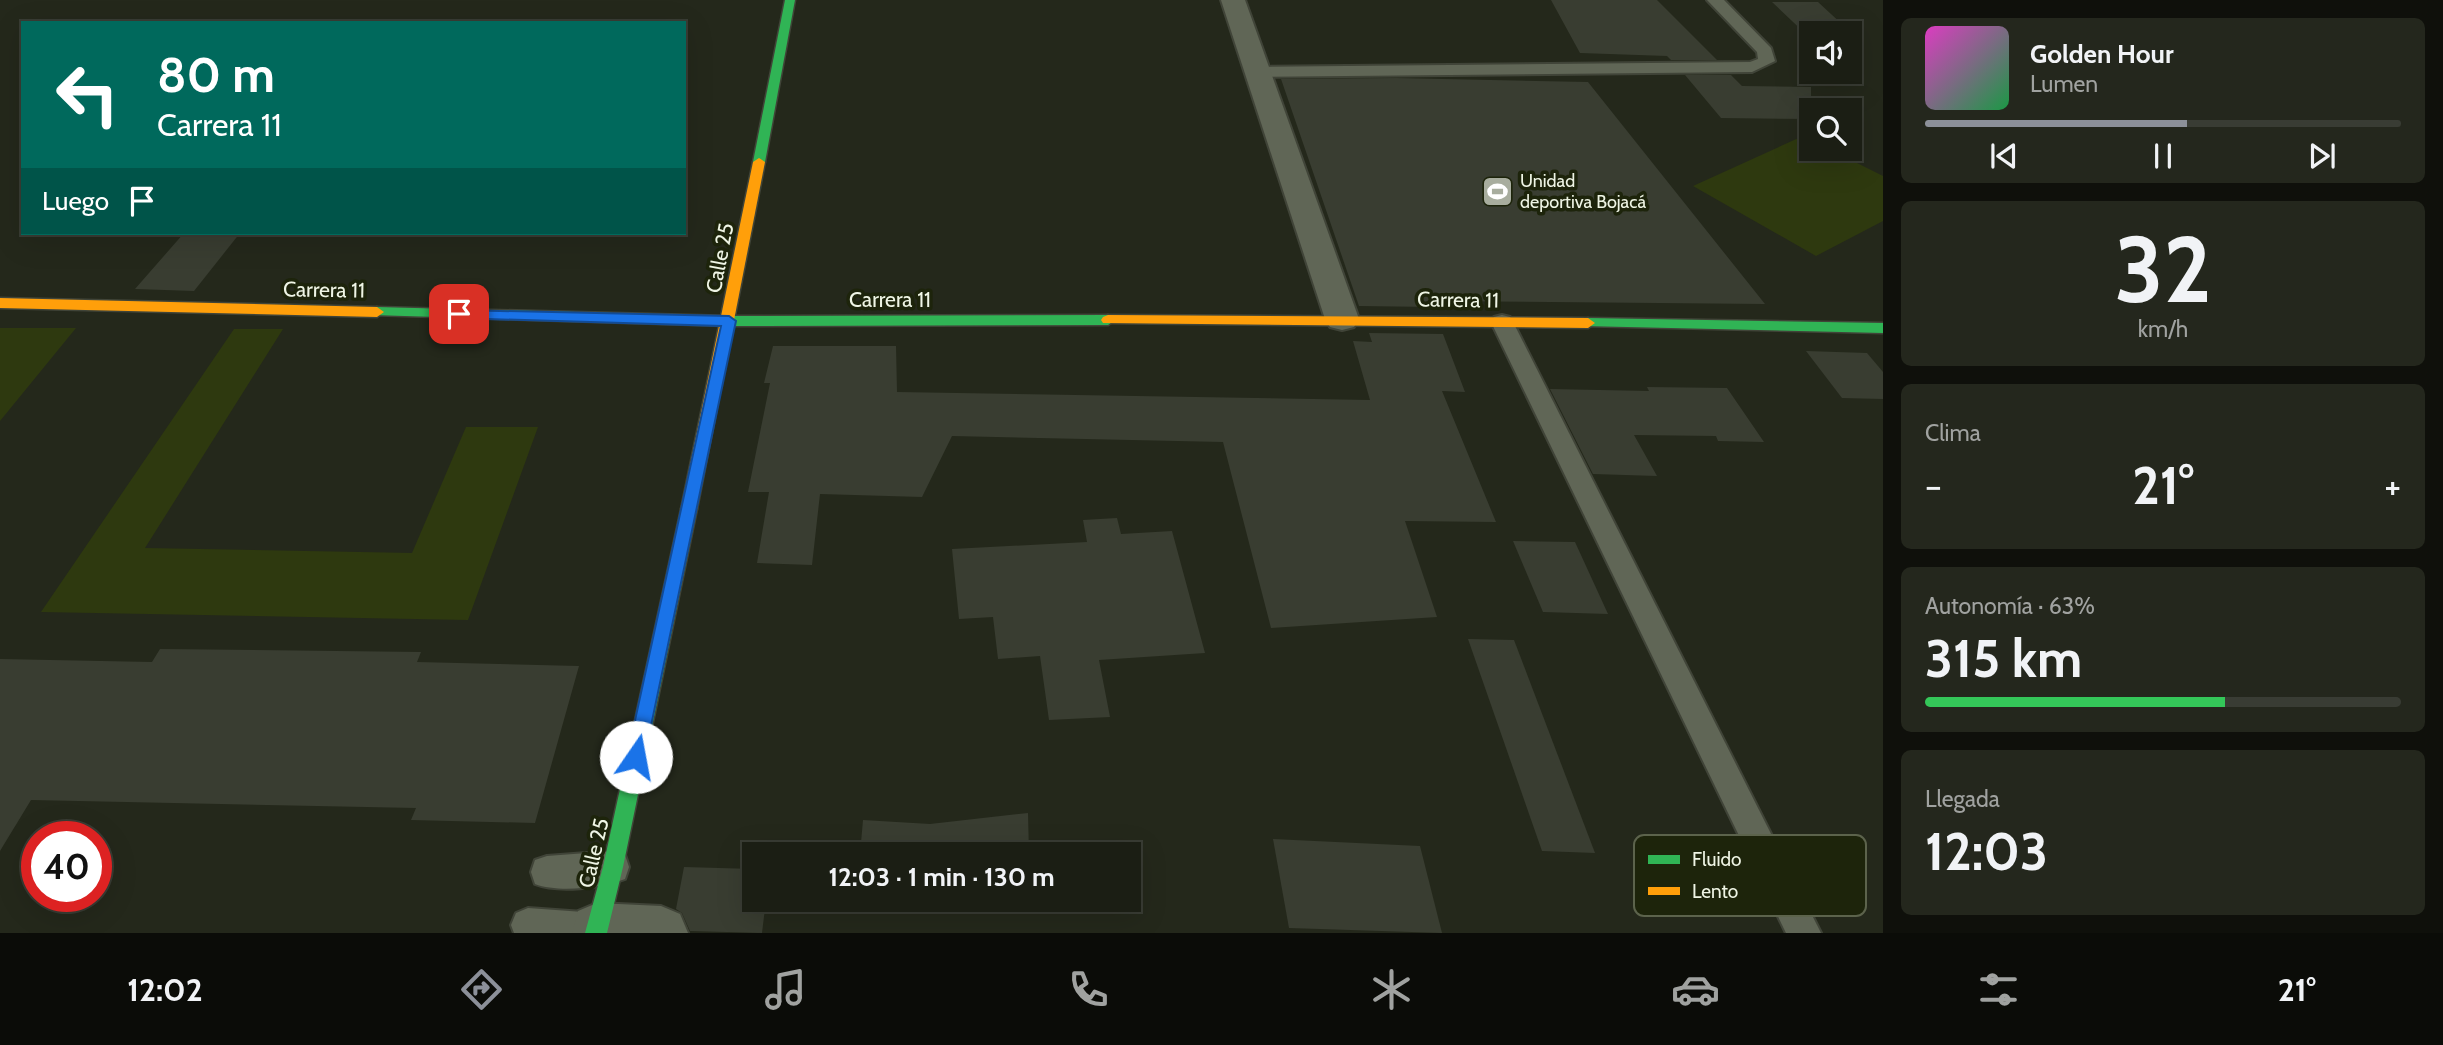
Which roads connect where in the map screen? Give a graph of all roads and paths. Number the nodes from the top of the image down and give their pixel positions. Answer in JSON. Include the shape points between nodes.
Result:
{"nodes":[{"id":1,"x":790,"y":0,"type":"edge"},
{"id":2,"x":1233,"y":0,"type":"edge"},
{"id":3,"x":1715,"y":0,"type":"edge"},
{"id":4,"x":1257,"y":72,"type":"junction"},
{"id":5,"x":0,"y":303,"type":"edge"},
{"id":6,"x":1342,"y":319,"type":"junction"},
{"id":7,"x":729,"y":321,"type":"junction"},
{"id":8,"x":1502,"y":322,"type":"junction"},
{"id":9,"x":1883,"y":328,"type":"edge"},
{"id":10,"x":1756,"y":835,"type":"edge"},
{"id":11,"x":613,"y":867,"type":"junction"},
{"id":12,"x":547,"y":872,"type":"dead end"},
{"id":13,"x":1796,"y":916,"type":"edge"},
{"id":14,"x":528,"y":925,"type":"dead end"},
{"id":15,"x":597,"y":932,"type":"edge"},
{"id":16,"x":662,"y":933,"type":"edge"},
{"id":17,"x":1804,"y":933,"type":"edge"}],
"edges":[{"from":1,"to":7,"type":"street","name":"Calle 25"},
{"from":2,"to":4,"type":"street"},
{"from":3,"to":4,"type":"lane","via":[[1765,51],[1768,61],[1752,67]]},
{"from":4,"to":6,"type":"street"},
{"from":5,"to":7,"type":"street","name":"Carrera 11"},
{"from":6,"to":7,"type":"street","name":"Carrera 11"},
{"from":6,"to":8,"type":"street","name":"Carrera 11"},
{"from":7,"to":11,"type":"street","name":"Calle 25"},
{"from":8,"to":9,"type":"street","name":"Carrera 11"},
{"from":8,"to":10,"type":"lane"},
{"from":11,"to":12,"type":"lane"},
{"from":11,"to":15,"type":"street","name":"Calle 25"},
{"from":13,"to":17,"type":"lane"},
{"from":14,"to":15,"type":"lane"},
{"from":15,"to":16,"type":"street"}]}
